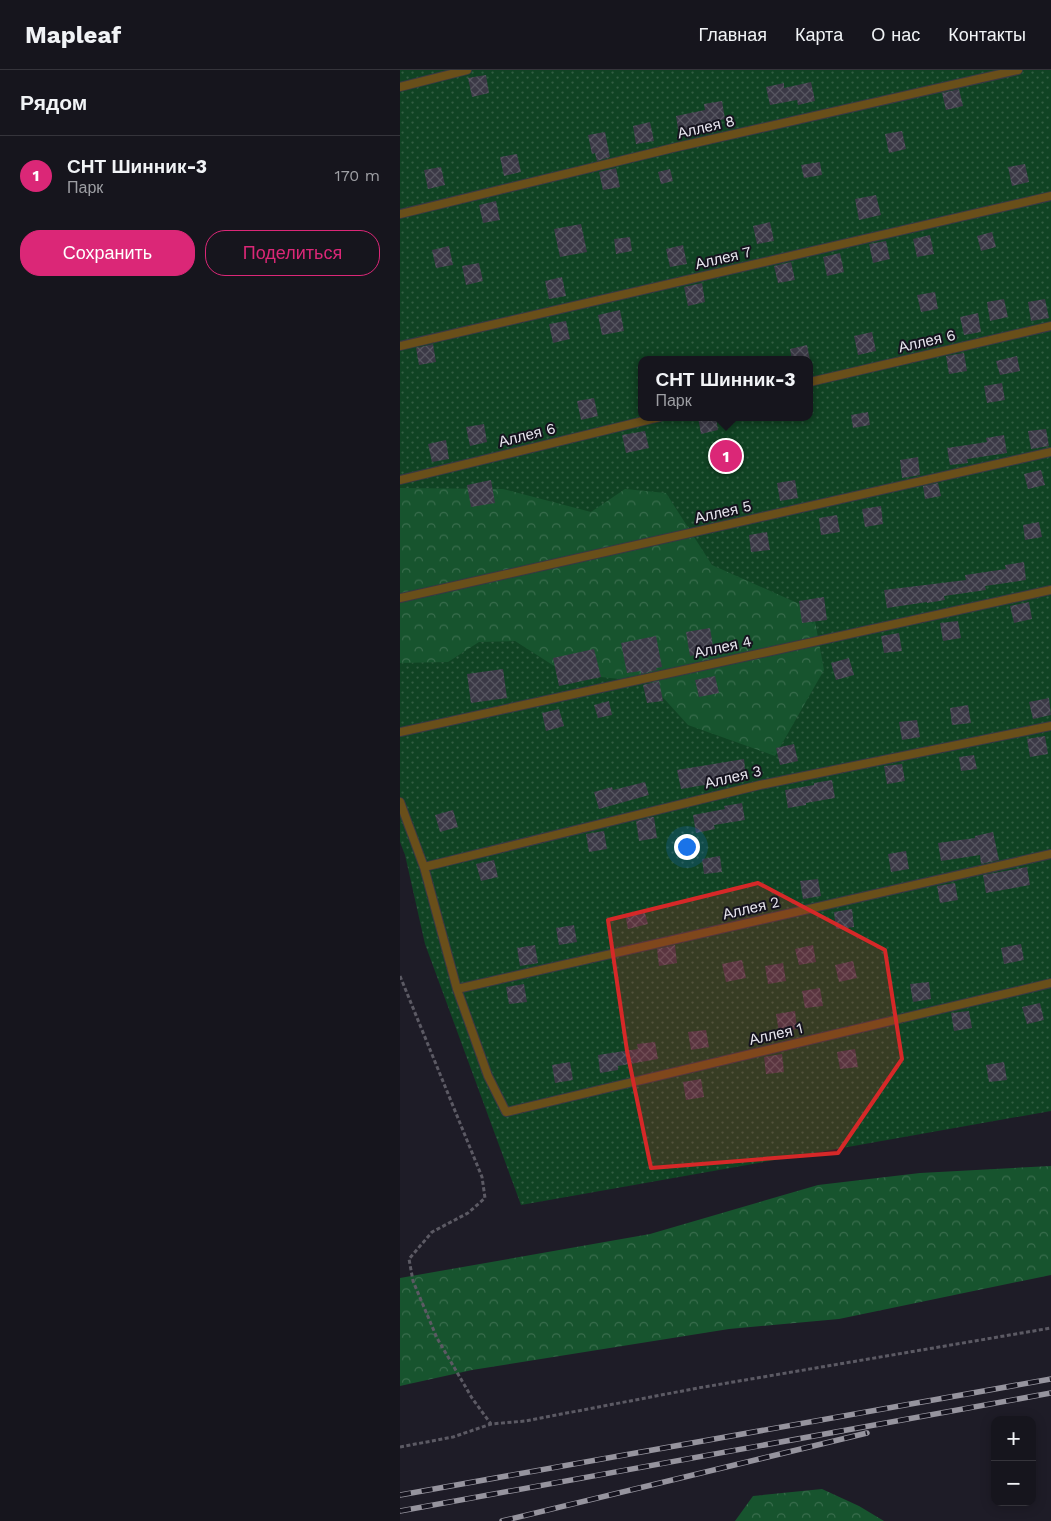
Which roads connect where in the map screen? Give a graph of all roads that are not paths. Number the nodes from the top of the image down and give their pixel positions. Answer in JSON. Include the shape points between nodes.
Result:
{"nodes":[{"id":1,"x":467,"y":70,"type":"edge"},
{"id":2,"x":1018,"y":70,"type":"edge"},
{"id":3,"x":400,"y":87,"type":"edge"},
{"id":4,"x":1051,"y":196,"type":"edge"},
{"id":5,"x":400,"y":214,"type":"edge"},
{"id":6,"x":1051,"y":326,"type":"edge"},
{"id":7,"x":400,"y":346,"type":"edge"},
{"id":8,"x":813,"y":381,"type":"edge"},
{"id":9,"x":643,"y":421,"type":"edge"},
{"id":10,"x":1051,"y":452,"type":"edge"},
{"id":11,"x":400,"y":480,"type":"edge"},
{"id":12,"x":1051,"y":590,"type":"edge"},
{"id":13,"x":400,"y":598,"type":"edge"},
{"id":14,"x":1051,"y":726,"type":"edge"},
{"id":15,"x":400,"y":732,"type":"edge"},
{"id":16,"x":400,"y":802,"type":"edge"},
{"id":17,"x":1051,"y":854,"type":"edge"},
{"id":18,"x":424,"y":867,"type":"junction"},
{"id":19,"x":1051,"y":982,"type":"edge"},
{"id":20,"x":458,"y":989,"type":"junction"}],
"edges":[{"from":1,"to":3,"type":"lane"},
{"from":2,"to":5,"type":"lane","name":"Аллея 8"},
{"from":4,"to":7,"type":"lane","name":"Аллея 7"},
{"from":6,"to":8,"type":"lane","name":"Аллея 6"},
{"from":9,"to":11,"type":"lane","name":"Аллея 6"},
{"from":10,"to":13,"type":"lane","name":"Аллея 5"},
{"from":12,"to":15,"type":"lane","name":"Аллея 4"},
{"from":14,"to":18,"type":"lane","name":"Аллея 3","via":[[760,785]]},
{"from":16,"to":18,"type":"lane"},
{"from":17,"to":20,"type":"lane","name":"Аллея 2"},
{"from":18,"to":20,"type":"lane"},
{"from":19,"to":20,"type":"lane","name":"Аллея 1","via":[[506,1112],[488,1076]]}]}
